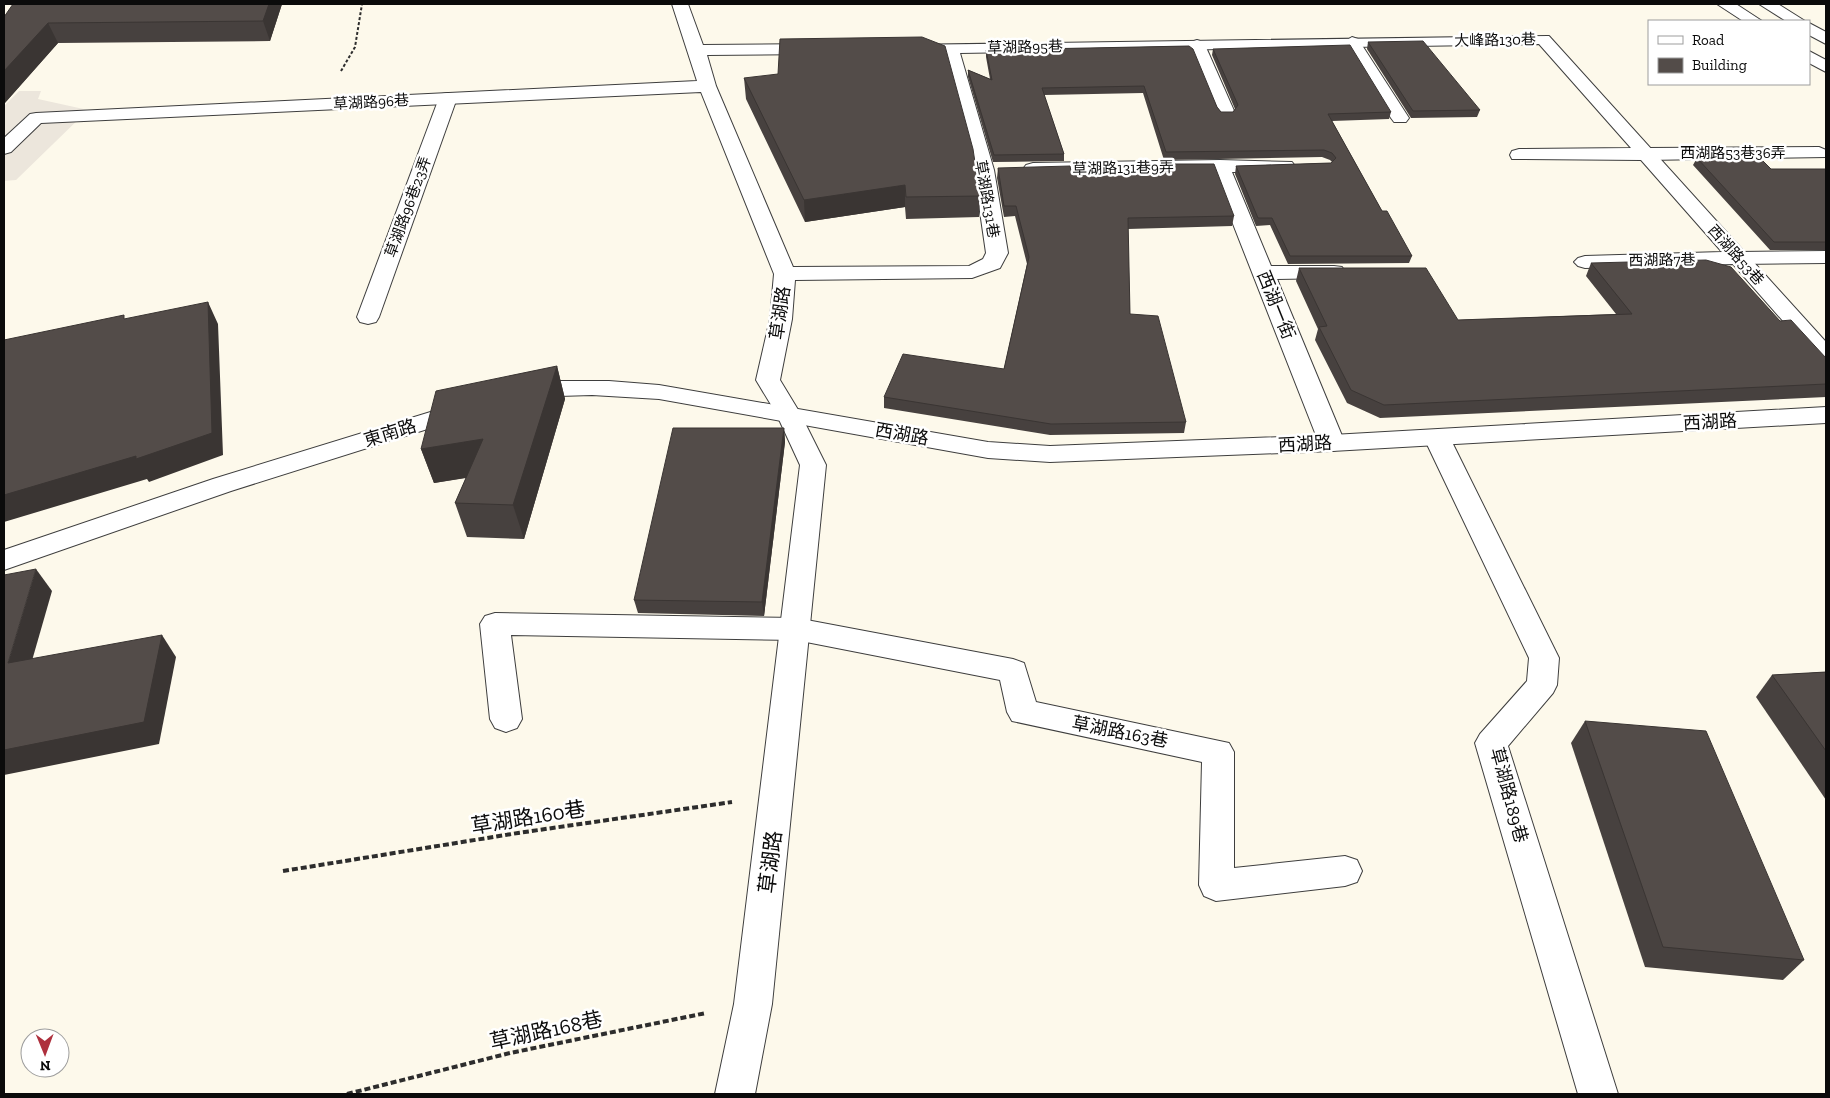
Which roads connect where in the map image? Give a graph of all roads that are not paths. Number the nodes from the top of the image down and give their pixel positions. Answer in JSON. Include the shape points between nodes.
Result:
{"nodes":[{"id":1,"x":680,"y":4,"type":"edge"},
{"id":2,"x":1725,"y":4,"type":"edge"},
{"id":3,"x":1767,"y":4,"type":"edge"},
{"id":4,"x":1752,"y":20,"type":"edge"},
{"id":5,"x":1795,"y":20,"type":"edge"},
{"id":6,"x":1810,"y":29,"type":"edge"},
{"id":7,"x":1826,"y":38,"type":"edge"},
{"id":8,"x":1352,"y":42,"type":"junction"},
{"id":9,"x":1197,"y":45,"type":"junction"},
{"id":10,"x":950,"y":48,"type":"junction"},
{"id":11,"x":833,"y":49,"type":"edge"},
{"id":12,"x":891,"y":49,"type":"edge"},
{"id":13,"x":697,"y":50,"type":"junction"},
{"id":14,"x":1810,"y":57,"type":"edge"},
{"id":15,"x":1826,"y":67,"type":"edge"},
{"id":16,"x":707,"y":86,"type":"junction"},
{"id":17,"x":448,"y":98,"type":"junction"},
{"id":18,"x":1226,"y":113,"type":"edge"},
{"id":19,"x":1400,"y":118,"type":"dead end"},
{"id":20,"x":4,"y":148,"type":"edge"},
{"id":21,"x":1819,"y":153,"type":"dead end"},
{"id":22,"x":1646,"y":154,"type":"junction"},
{"id":23,"x":1519,"y":155,"type":"dead end"},
{"id":24,"x":1303,"y":165,"type":"edge"},
{"id":25,"x":1220,"y":166,"type":"junction"},
{"id":26,"x":1000,"y":169,"type":"junction"},
{"id":27,"x":1826,"y":257,"type":"edge"},
{"id":28,"x":1739,"y":258,"type":"junction"},
{"id":29,"x":1586,"y":262,"type":"dead end"},
{"id":30,"x":1358,"y":272,"type":"edge"},
{"id":31,"x":1263,"y":273,"type":"junction"},
{"id":32,"x":785,"y":274,"type":"junction"},
{"id":33,"x":368,"y":317,"type":"dead end"},
{"id":34,"x":1826,"y":356,"type":"edge"},
{"id":35,"x":788,"y":413,"type":"junction"},
{"id":36,"x":1826,"y":415,"type":"edge"},
{"id":37,"x":1437,"y":438,"type":"junction"},
{"id":38,"x":1332,"y":443,"type":"junction"},
{"id":39,"x":4,"y":560,"type":"edge"},
{"id":40,"x":796,"y":629,"type":"junction"},
{"id":41,"x":506,"y":719,"type":"dead end"},
{"id":42,"x":1345,"y":871,"type":"dead end"},
{"id":43,"x":735,"y":1094,"type":"edge"},
{"id":44,"x":1598,"y":1094,"type":"edge"}],
"edges":[{"from":1,"to":13,"type":"street","name":"草湖路"},
{"from":2,"to":4,"type":"street"},
{"from":3,"to":5,"type":"street"},
{"from":6,"to":7,"type":"street"},
{"from":8,"to":9,"type":"street","name":"草湖路95巷"},
{"from":8,"to":19,"type":"street"},
{"from":8,"to":22,"type":"street","name":"大峰路130巷","via":[[1543,40]]},
{"from":9,"to":10,"type":"street","name":"草湖路95巷"},
{"from":9,"to":18,"type":"street"},
{"from":10,"to":12,"type":"street","name":"草湖路95巷"},
{"from":10,"to":26,"type":"street","name":"草湖路131巷"},
{"from":11,"to":13,"type":"street"},
{"from":13,"to":16,"type":"street","name":"草湖路"},
{"from":14,"to":15,"type":"street"},
{"from":16,"to":17,"type":"street","name":"草湖路96巷"},
{"from":16,"to":32,"type":"street","name":"草湖路"},
{"from":17,"to":20,"type":"street","name":"草湖路96巷","via":[[36,118]]},
{"from":17,"to":33,"type":"street","name":"草湖路96巷23弄"},
{"from":21,"to":22,"type":"street","name":"西湖路53巷36弄"},
{"from":22,"to":23,"type":"street"},
{"from":22,"to":28,"type":"street","name":"西湖路53巷"},
{"from":24,"to":25,"type":"street","name":"草湖路131巷9弄"},
{"from":25,"to":26,"type":"street","name":"草湖路131巷9弄"},
{"from":25,"to":31,"type":"street","name":"西湖一街"},
{"from":26,"to":32,"type":"street","name":"草湖路131巷","via":[[997,253],[992,263],[972,272]]},
{"from":27,"to":28,"type":"street","name":"西湖路7巷"},
{"from":28,"to":29,"type":"street","name":"西湖路7巷"},
{"from":28,"to":34,"type":"street","name":"西湖路53巷"},
{"from":30,"to":31,"type":"street"},
{"from":31,"to":38,"type":"street","name":"西湖一街"},
{"from":32,"to":35,"type":"street","name":"草湖路","via":[[781,319],[768,380]]},
{"from":35,"to":38,"type":"street","name":"西湖路","via":[[988,450],[1050,454]]},
{"from":35,"to":39,"type":"street","name":"東南路","via":[[659,392],[564,387],[492,401],[222,485]]},
{"from":35,"to":40,"type":"street","name":"草湖路","via":[[812,466]]},
{"from":36,"to":37,"type":"street","name":"西湖路"},
{"from":37,"to":38,"type":"street","name":"西湖路"},
{"from":37,"to":44,"type":"street","name":"草湖路189巷","via":[[1544,658],[1542,685],[1491,743]]},
{"from":40,"to":41,"type":"street","via":[[495,624]]},
{"from":40,"to":42,"type":"street","name":"草湖路163巷","via":[[1013,671],[1023,712],[1218,752],[1216,885]]},
{"from":40,"to":43,"type":"street","name":"草湖路","via":[[753,1004]]}]}
